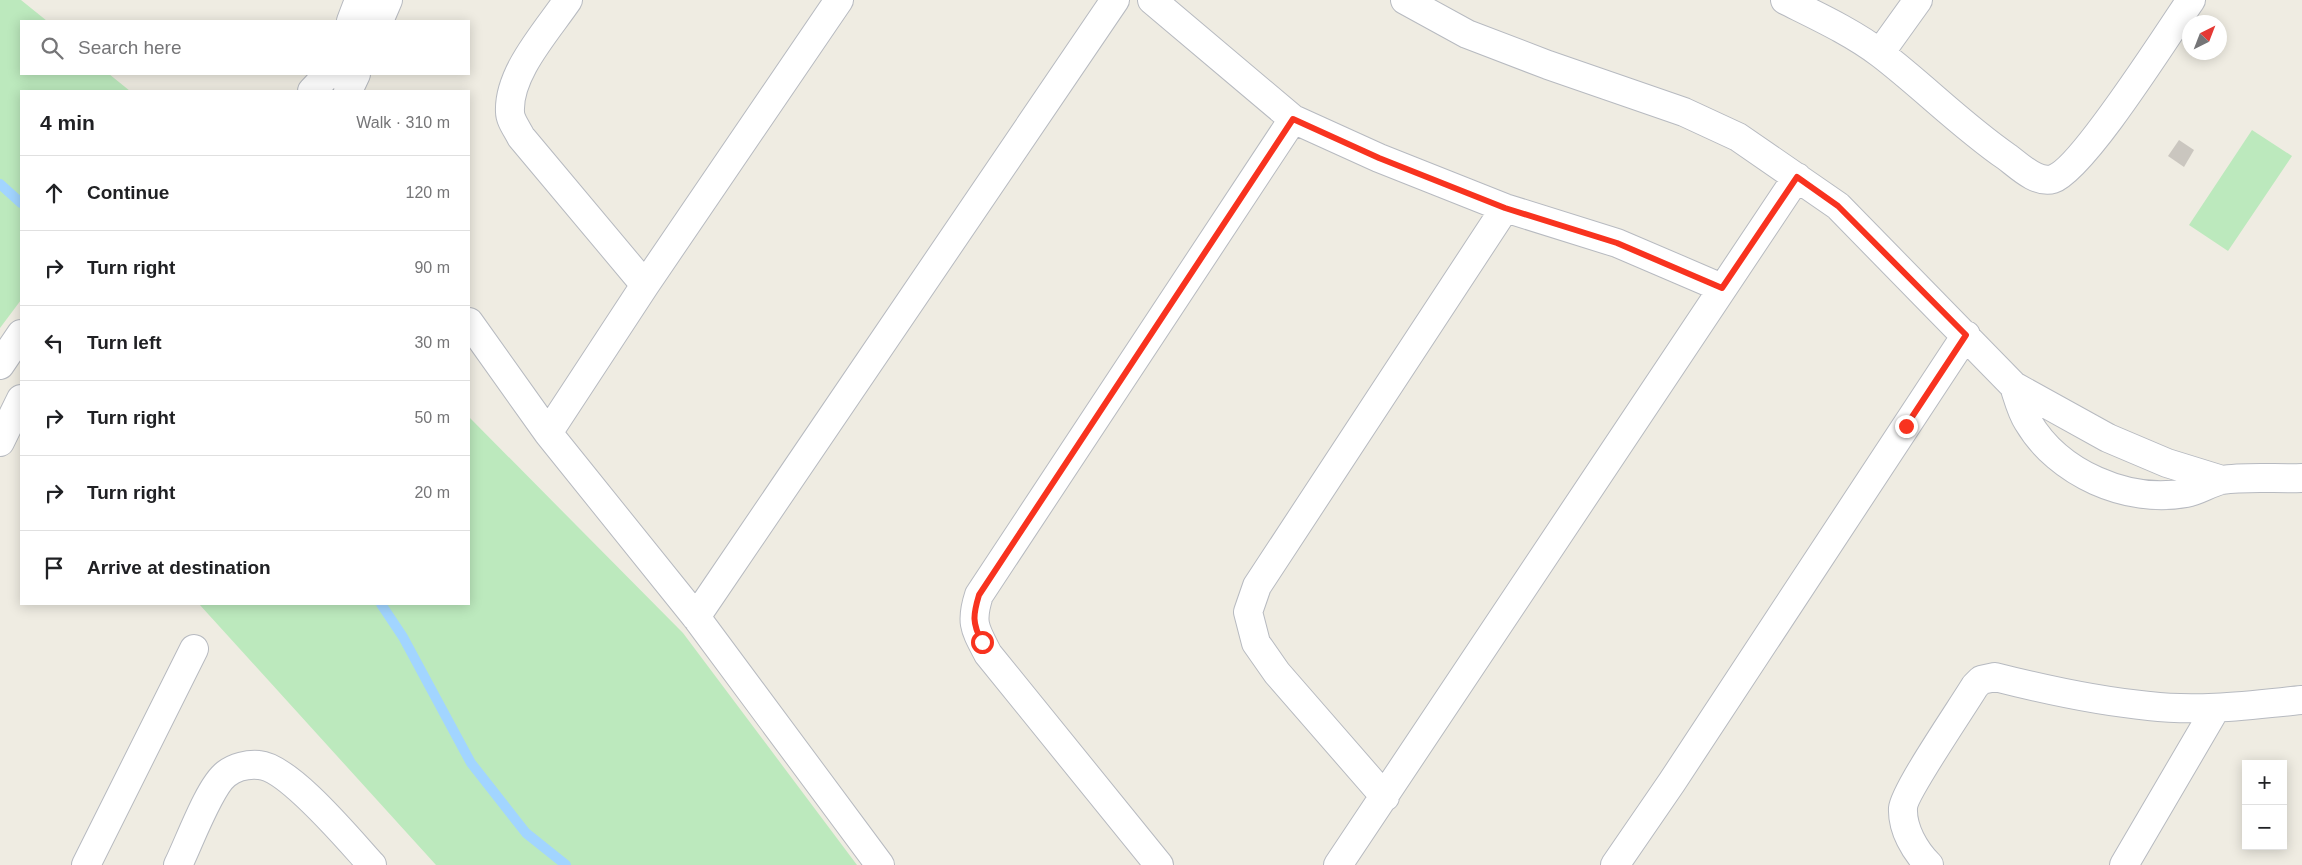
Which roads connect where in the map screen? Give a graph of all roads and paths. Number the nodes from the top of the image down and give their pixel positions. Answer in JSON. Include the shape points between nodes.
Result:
{"nodes":[{"id":1,"x":359,"y":0,"type":"edge"},
{"id":2,"x":388,"y":0,"type":"edge"},
{"id":3,"x":568,"y":0,"type":"edge"},
{"id":4,"x":840,"y":0,"type":"edge"},
{"id":5,"x":1115,"y":0,"type":"edge"},
{"id":6,"x":1152,"y":0,"type":"edge"},
{"id":7,"x":1405,"y":0,"type":"edge"},
{"id":8,"x":1785,"y":0,"type":"edge"},
{"id":9,"x":1918,"y":0,"type":"edge"},
{"id":10,"x":2191,"y":0,"type":"edge"},
{"id":11,"x":351,"y":20,"type":"edge"},
{"id":12,"x":379,"y":20,"type":"edge"},
{"id":13,"x":1880,"y":53,"type":"junction"},
{"id":14,"x":327,"y":75,"type":"edge"},
{"id":15,"x":356,"y":75,"type":"edge"},
{"id":16,"x":313,"y":90,"type":"edge"},
{"id":17,"x":348,"y":90,"type":"edge"},
{"id":18,"x":1293,"y":119,"type":"junction"},
{"id":19,"x":1797,"y":177,"type":"junction"},
{"id":20,"x":1505,"y":208,"type":"junction"},
{"id":21,"x":645,"y":285,"type":"junction"},
{"id":22,"x":1722,"y":288,"type":"junction"},
{"id":23,"x":470,"y":323,"type":"edge"},
{"id":24,"x":20,"y":335,"type":"edge"},
{"id":25,"x":1966,"y":335,"type":"junction"},
{"id":26,"x":0,"y":365,"type":"edge"},
{"id":27,"x":2014,"y":386,"type":"junction"},
{"id":28,"x":20,"y":401,"type":"edge"},
{"id":29,"x":548,"y":433,"type":"junction"},
{"id":30,"x":0,"y":442,"type":"edge"},
{"id":31,"x":2302,"y":478,"type":"edge"},
{"id":32,"x":2222,"y":480,"type":"junction"},
{"id":33,"x":696,"y":617,"type":"junction"},
{"id":34,"x":194,"y":649,"type":"dead end"},
{"id":35,"x":2302,"y":700,"type":"edge"},
{"id":36,"x":2216,"y":708,"type":"junction"},
{"id":37,"x":1385,"y":797,"type":"junction"},
{"id":38,"x":86,"y":865,"type":"edge"},
{"id":39,"x":178,"y":865,"type":"edge"},
{"id":40,"x":372,"y":865,"type":"edge"},
{"id":41,"x":880,"y":865,"type":"edge"},
{"id":42,"x":1159,"y":865,"type":"edge"},
{"id":43,"x":1338,"y":865,"type":"edge"},
{"id":44,"x":1615,"y":865,"type":"edge"},
{"id":45,"x":1930,"y":865,"type":"edge"},
{"id":46,"x":2124,"y":865,"type":"edge"}],
"edges":[{"from":1,"to":11,"type":"street"},
{"from":2,"to":12,"type":"street"},
{"from":3,"to":21,"type":"street","via":[[520,70],[511,92],[510,114],[521,137]]},
{"from":4,"to":21,"type":"street"},
{"from":5,"to":33,"type":"street"},
{"from":6,"to":18,"type":"street"},
{"from":7,"to":19,"type":"street","via":[[1468,34],[1684,112],[1738,138]]},
{"from":8,"to":13,"type":"street"},
{"from":9,"to":13,"type":"street"},
{"from":10,"to":13,"type":"street","via":[[2099,134],[2066,172],[2052,180],[2035,177],[1983,141]]},
{"from":14,"to":16,"type":"street"},
{"from":15,"to":17,"type":"street"},
{"from":18,"to":20,"type":"street","via":[[1379,158]]},
{"from":18,"to":42,"type":"street","via":[[979,595],[973,614],[976,631],[988,654]]},
{"from":19,"to":22,"type":"street"},
{"from":19,"to":25,"type":"street","via":[[1838,206]]},
{"from":20,"to":22,"type":"street","via":[[1617,243]]},
{"from":20,"to":37,"type":"street","via":[[1256,586],[1248,612],[1256,643],[1276,673]]},
{"from":21,"to":29,"type":"street"},
{"from":22,"to":37,"type":"street"},
{"from":23,"to":29,"type":"street"},
{"from":24,"to":26,"type":"street"},
{"from":25,"to":27,"type":"street"},
{"from":25,"to":44,"type":"street"},
{"from":27,"to":32,"type":"street","via":[[2108,438],[2167,463]]},
{"from":27,"to":32,"type":"street","via":[[2037,436],[2056,454],[2106,485],[2131,493],[2160,495],[2187,493]]},
{"from":28,"to":30,"type":"street"},
{"from":29,"to":33,"type":"street"},
{"from":31,"to":32,"type":"street"},
{"from":33,"to":41,"type":"street"},
{"from":34,"to":38,"type":"street"},
{"from":35,"to":36,"type":"street"},
{"from":36,"to":45,"type":"street","via":[[2150,707],[2063,694],[1995,676],[1981,680],[1914,784],[1903,807],[1907,833]]},
{"from":36,"to":46,"type":"street"},
{"from":37,"to":43,"type":"street"},
{"from":39,"to":40,"type":"street","via":[[216,786],[226,774],[238,767],[260,765],[279,773],[307,796]]}]}
